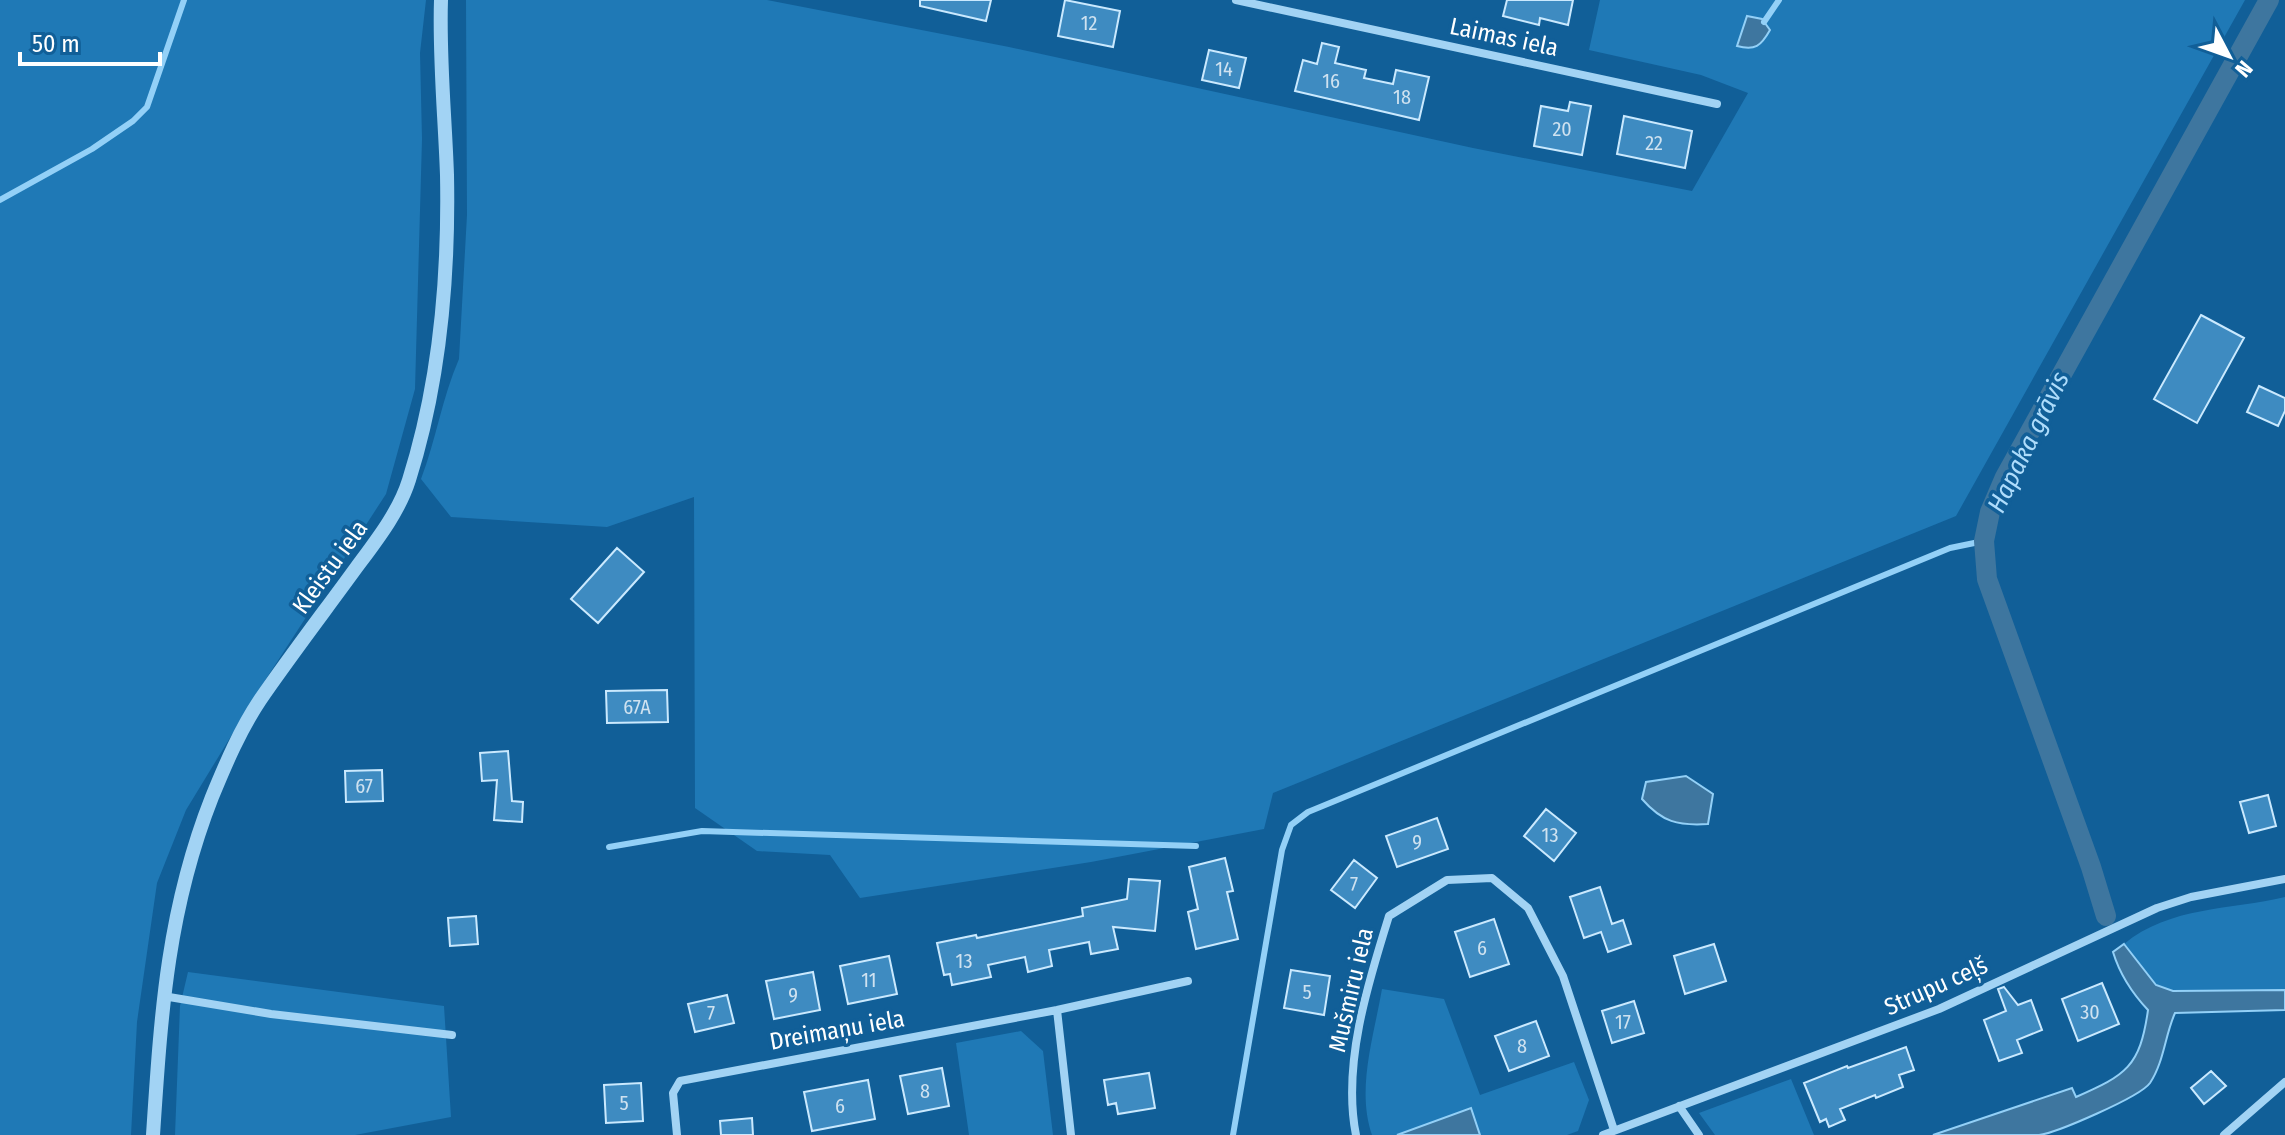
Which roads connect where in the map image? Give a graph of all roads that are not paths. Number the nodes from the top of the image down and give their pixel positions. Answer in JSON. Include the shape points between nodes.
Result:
{"nodes":[{"id":1,"x":441,"y":0,"type":"edge"},
{"id":2,"x":1236,"y":0,"type":"edge"},
{"id":3,"x":1717,"y":104,"type":"dead end"},
{"id":4,"x":2285,"y":879,"type":"edge"},
{"id":5,"x":1188,"y":981,"type":"dead end"},
{"id":6,"x":163,"y":996,"type":"junction"},
{"id":7,"x":1057,"y":1010,"type":"junction"},
{"id":8,"x":452,"y":1035,"type":"dead end"},
{"id":9,"x":2285,"y":1082,"type":"edge"},
{"id":10,"x":1679,"y":1106,"type":"junction"},
{"id":11,"x":1614,"y":1130,"type":"junction"},
{"id":12,"x":153,"y":1135,"type":"edge"},
{"id":13,"x":677,"y":1135,"type":"edge"},
{"id":14,"x":1071,"y":1135,"type":"edge"},
{"id":15,"x":1356,"y":1135,"type":"edge"},
{"id":16,"x":1603,"y":1135,"type":"edge"},
{"id":17,"x":1699,"y":1135,"type":"edge"},
{"id":18,"x":2224,"y":1135,"type":"edge"}],
"edges":[{"from":1,"to":6,"type":"street","name":"Kleistu iela","via":[[447,178],[444,303],[434,379],[409,483],[385,528],[234,744],[187,870]]},
{"from":2,"to":3,"type":"street","name":"Laimas iela"},
{"from":4,"to":10,"type":"street","name":"Strupu ceļš","via":[[2157,908],[1939,1009]]},
{"from":5,"to":7,"type":"street","name":"Dreimaņu iela"},
{"from":6,"to":8,"type":"street"},
{"from":6,"to":12,"type":"street","name":"Kleistu iela"},
{"from":7,"to":13,"type":"street","name":"Dreimaņu iela","via":[[680,1081],[673,1093]]},
{"from":7,"to":14,"type":"street"},
{"from":9,"to":18,"type":"street"},
{"from":10,"to":11,"type":"street","name":"Strupu ceļš"},
{"from":10,"to":17,"type":"street"},
{"from":11,"to":15,"type":"street","name":"Mušmiru iela","via":[[1563,976],[1528,908],[1492,878],[1447,880],[1389,916],[1370,977],[1352,1075],[1350,1106]]},
{"from":11,"to":16,"type":"street","name":"Strupu ceļš"}]}
